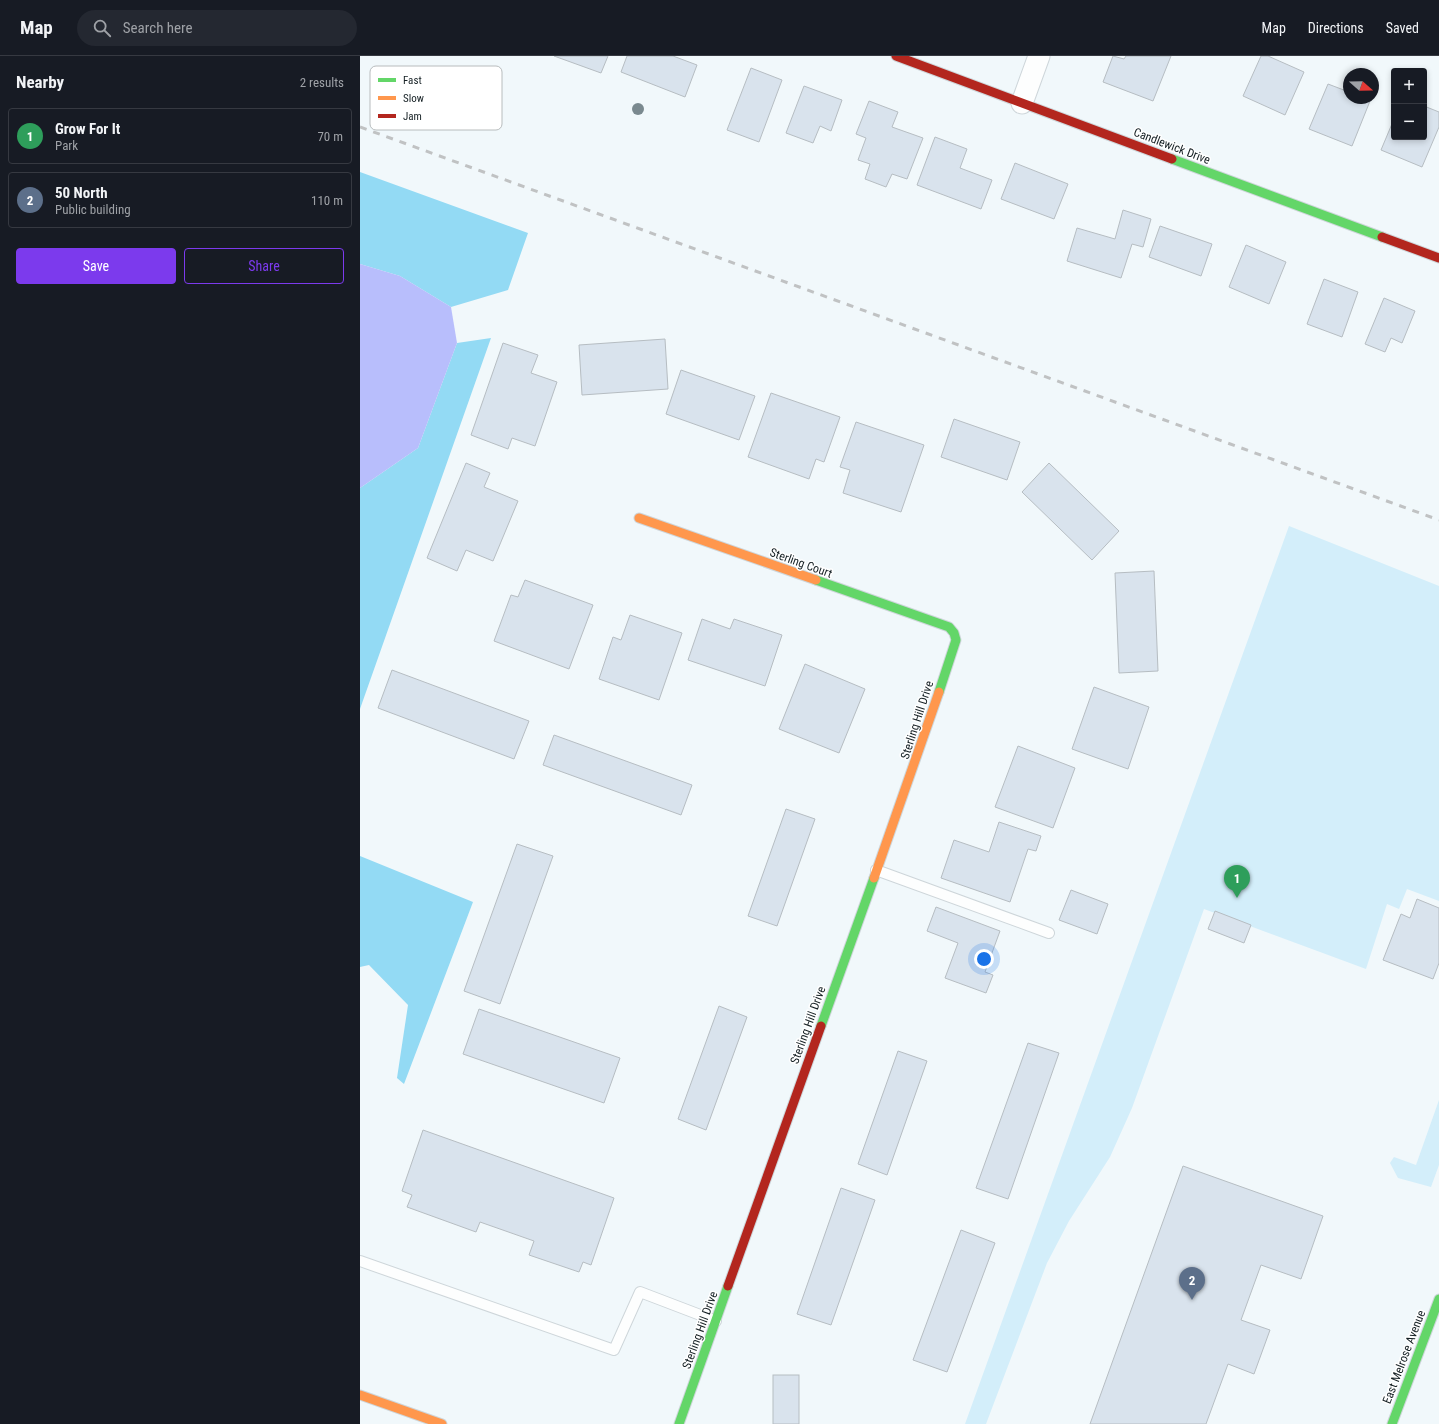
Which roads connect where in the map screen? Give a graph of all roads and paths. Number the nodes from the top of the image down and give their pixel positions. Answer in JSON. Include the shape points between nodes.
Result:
{"nodes":[{"id":1,"x":896,"y":56,"type":"edge"},
{"id":2,"x":1039,"y":56,"type":"edge"},
{"id":3,"x":1022,"y":102,"type":"junction"},
{"id":4,"x":1439,"y":258,"type":"edge"},
{"id":5,"x":639,"y":518,"type":"dead end"},
{"id":6,"x":954,"y":633,"type":"joint"},
{"id":7,"x":876,"y":870,"type":"junction"},
{"id":8,"x":1049,"y":933,"type":"dead end"},
{"id":9,"x":360,"y":1260,"type":"edge"},
{"id":10,"x":1439,"y":1299,"type":"edge"},
{"id":11,"x":716,"y":1321,"type":"junction"},
{"id":12,"x":360,"y":1395,"type":"edge"},
{"id":13,"x":442,"y":1424,"type":"edge"},
{"id":14,"x":679,"y":1424,"type":"edge"},
{"id":15,"x":1392,"y":1424,"type":"edge"}],
"edges":[{"from":1,"to":3,"type":"street","name":"Candlewick Drive"},
{"from":2,"to":3,"type":"street"},
{"from":3,"to":4,"type":"street","name":"Candlewick Drive"},
{"from":5,"to":6,"type":"street","name":"Sterling Court","via":[[949,627]]},
{"from":6,"to":7,"type":"street","name":"Sterling Hill Drive","via":[[956,640],[919,753]]},
{"from":7,"to":8,"type":"lane"},
{"from":7,"to":11,"type":"street","name":"Sterling Hill Drive"},
{"from":9,"to":11,"type":"lane","via":[[614,1350],[640,1292]]},
{"from":10,"to":15,"type":"street","name":"East Melrose Avenue"},
{"from":11,"to":14,"type":"street","name":"Sterling Hill Drive"},
{"from":12,"to":13,"type":"street"}]}
